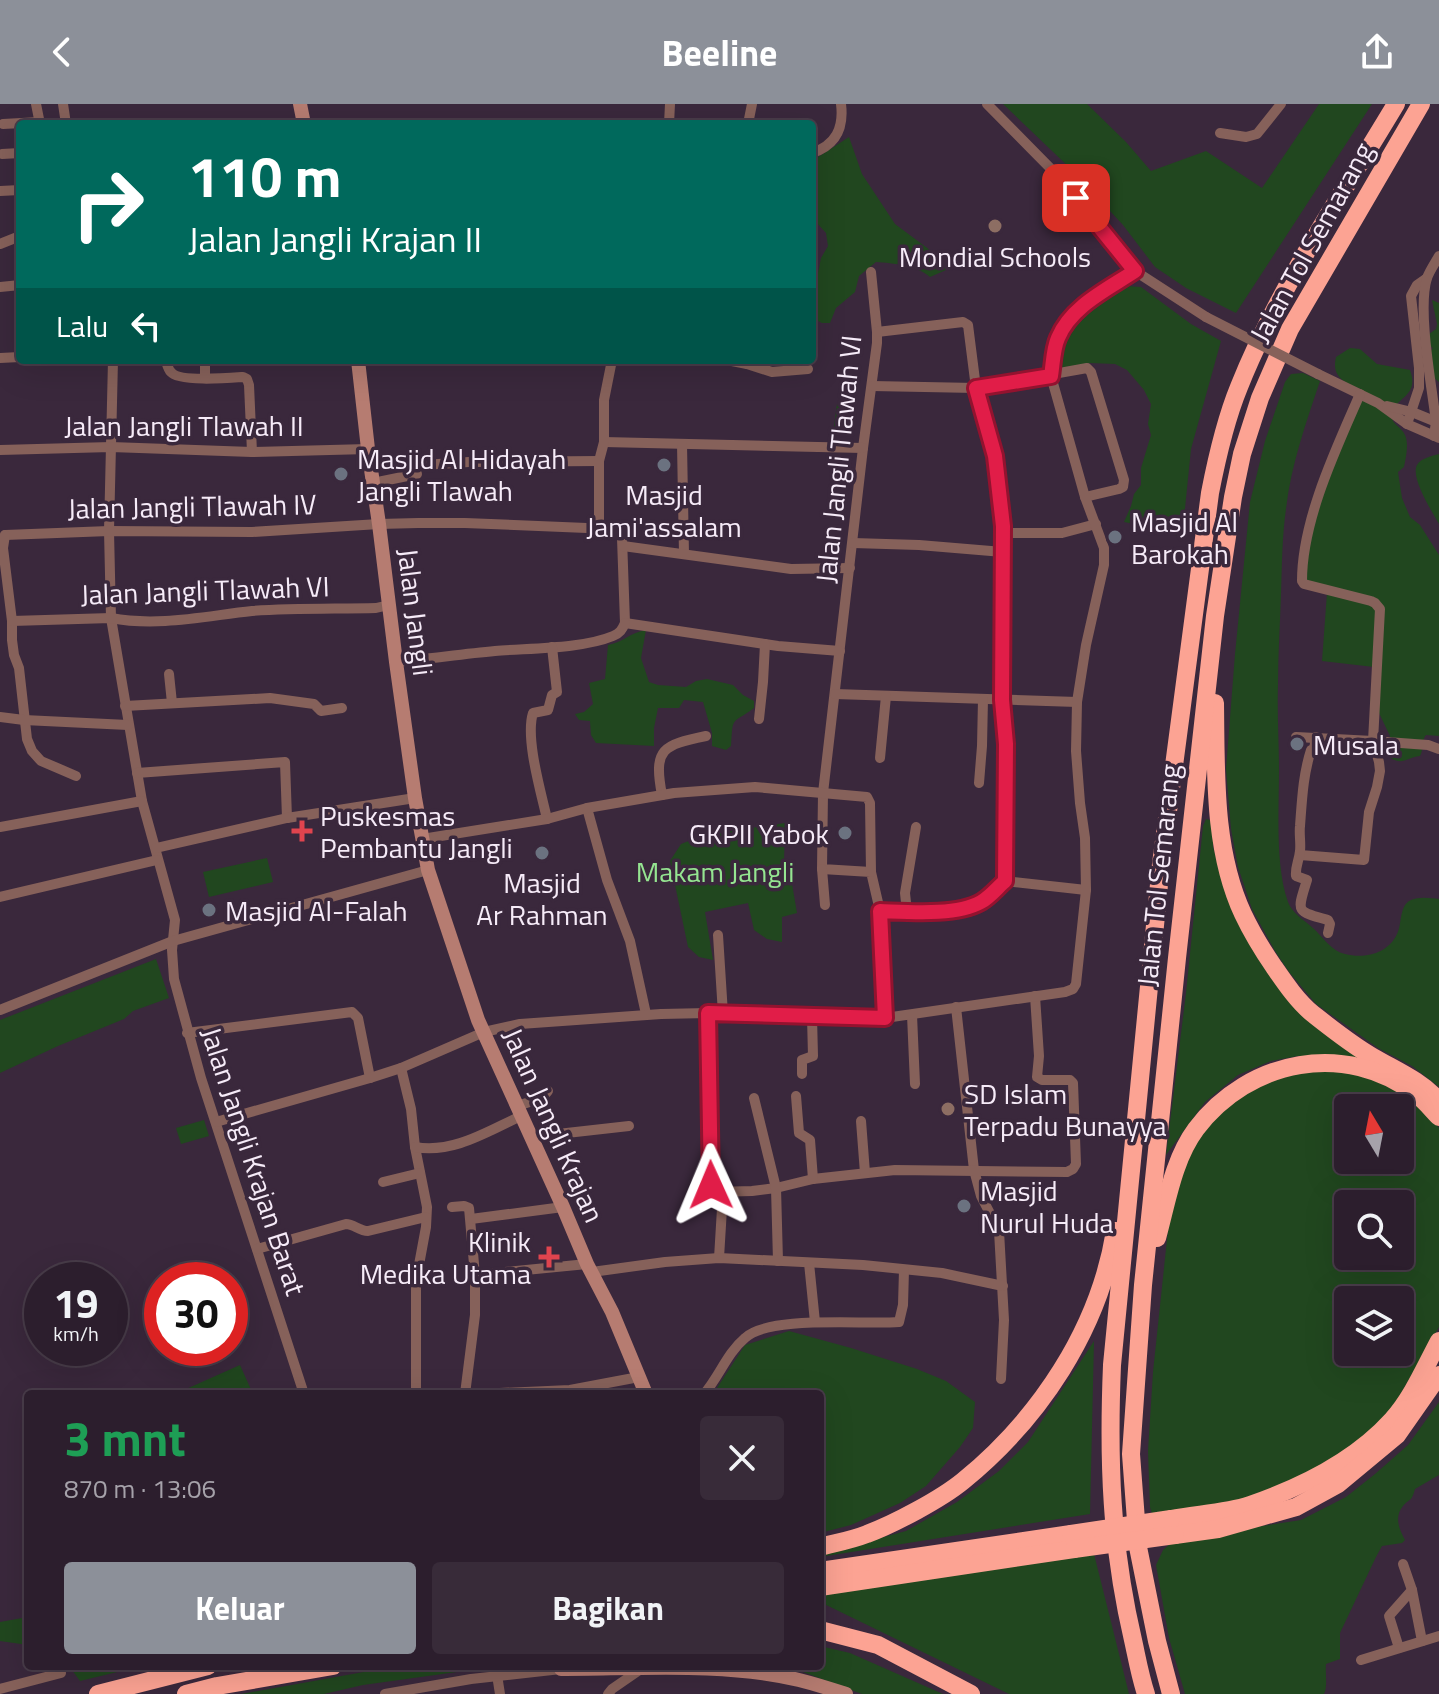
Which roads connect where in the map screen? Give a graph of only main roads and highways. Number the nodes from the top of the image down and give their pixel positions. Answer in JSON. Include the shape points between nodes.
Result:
{"nodes":[{"id":1,"x":1396,"y":104,"type":"edge"},
{"id":2,"x":1421,"y":104,"type":"edge"},
{"id":3,"x":1215,"y":616,"type":"junction"},
{"id":4,"x":1439,"y":1101,"type":"edge"},
{"id":5,"x":1138,"y":1103,"type":"junction"},
{"id":6,"x":1439,"y":1117,"type":"edge"},
{"id":7,"x":1143,"y":1285,"type":"junction"},
{"id":8,"x":1439,"y":1341,"type":"edge"},
{"id":9,"x":1439,"y":1375,"type":"edge"},
{"id":10,"x":1173,"y":1527,"type":"junction"},
{"id":11,"x":1072,"y":1542,"type":"junction"},
{"id":12,"x":824,"y":1546,"type":"edge"},
{"id":13,"x":824,"y":1571,"type":"edge"},
{"id":14,"x":824,"y":1586,"type":"edge"},
{"id":15,"x":824,"y":1631,"type":"edge"},
{"id":16,"x":192,"y":1670,"type":"edge"},
{"id":17,"x":310,"y":1670,"type":"edge"},
{"id":18,"x":98,"y":1694,"type":"edge"},
{"id":19,"x":186,"y":1694,"type":"edge"},
{"id":20,"x":971,"y":1694,"type":"edge"},
{"id":21,"x":1146,"y":1694,"type":"edge"},
{"id":22,"x":1171,"y":1694,"type":"edge"}],
"edges":[{"from":1,"to":5,"type":"highway","name":"Jalan Tol Semarang","via":[[1273,310],[1238,389],[1218,454],[1161,864]]},
{"from":2,"to":3,"type":"highway","name":"Jalan Tol Semarang","via":[[1290,329],[1260,398],[1239,468]]},
{"from":3,"to":4,"type":"highway","via":[[1221,831],[1243,913],[1266,956],[1309,1011]]},
{"from":3,"to":7,"type":"highway","name":"Jalan Tol Semarang"},
{"from":5,"to":12,"type":"highway","via":[[1106,1274],[1072,1354],[1033,1409],[961,1483],[866,1535]]},
{"from":5,"to":21,"type":"highway","name":"Jalan Tol Semarang","via":[[1109,1428],[1116,1550]]},
{"from":6,"to":7,"type":"highway","via":[[1418,1096],[1386,1077],[1336,1063],[1281,1068],[1249,1082],[1195,1130],[1178,1161]]},
{"from":7,"to":22,"type":"highway","name":"Jalan Tol Semarang","via":[[1131,1454],[1138,1547]]},
{"from":8,"to":10,"type":"highway","via":[[1392,1419],[1316,1479]]},
{"from":9,"to":10,"type":"highway","via":[[1397,1435],[1338,1484],[1296,1507],[1218,1529]]},
{"from":10,"to":11,"type":"highway","bridge":true},
{"from":11,"to":13,"type":"highway"},
{"from":11,"to":14,"type":"highway"},
{"from":15,"to":20,"type":"highway","via":[[878,1645]]},
{"from":16,"to":18,"type":"highway"},
{"from":17,"to":19,"type":"highway"}]}
